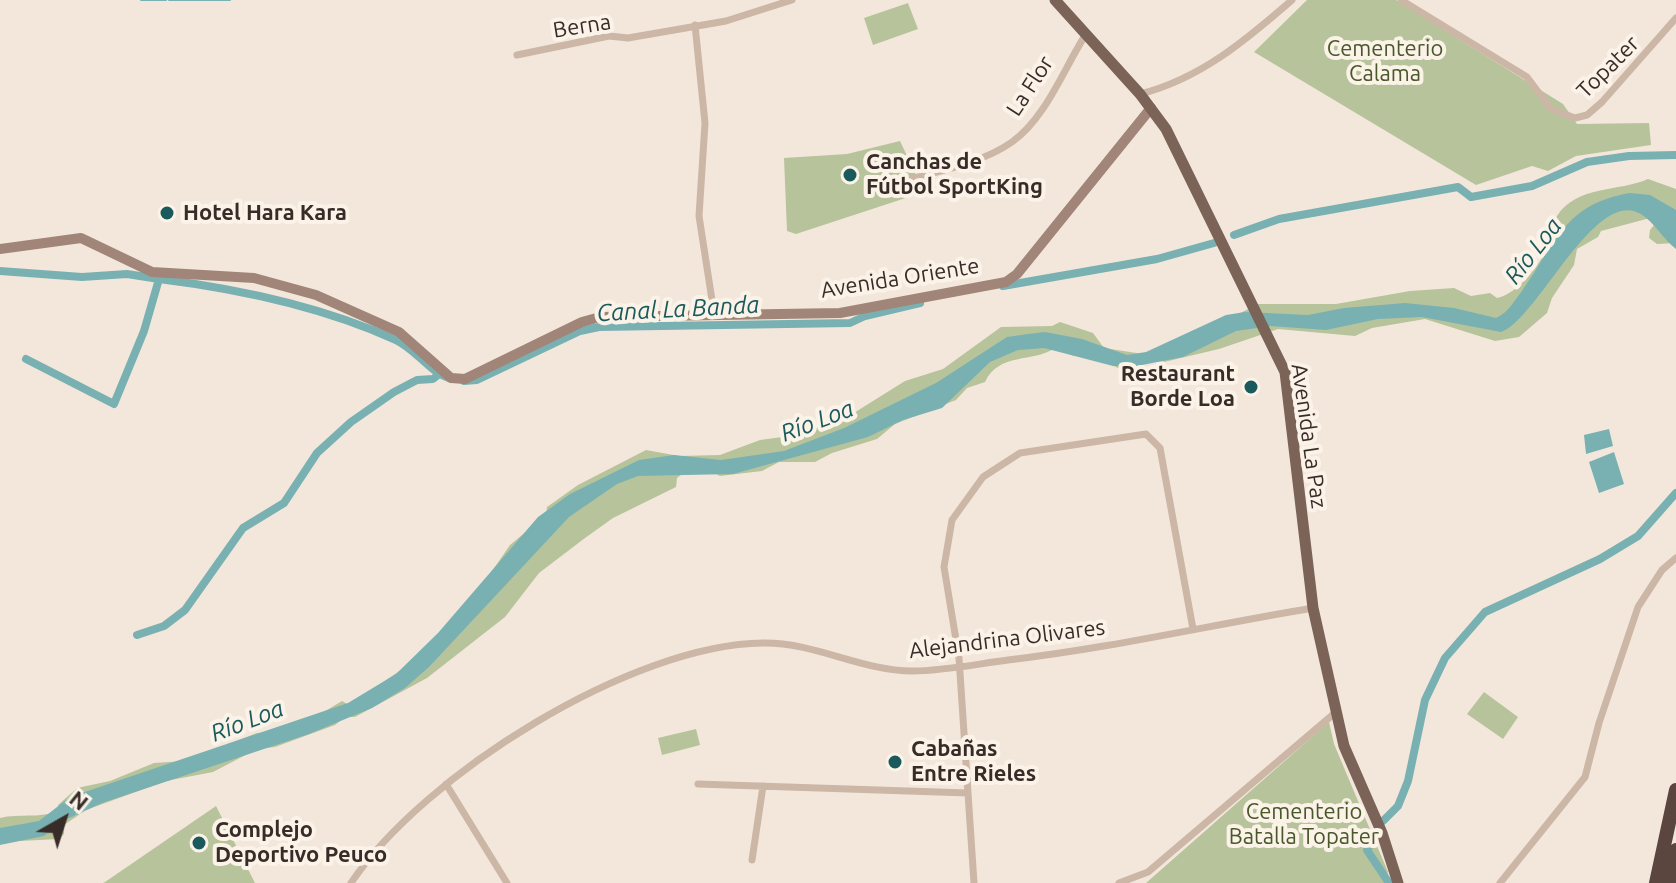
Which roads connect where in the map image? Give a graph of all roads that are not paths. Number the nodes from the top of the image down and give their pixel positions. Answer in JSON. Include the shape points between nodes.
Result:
{"nodes":[{"id":1,"x":792,"y":0,"type":"edge"},
{"id":2,"x":1055,"y":0,"type":"edge"},
{"id":3,"x":1292,"y":0,"type":"edge"},
{"id":4,"x":1401,"y":0,"type":"edge"},
{"id":5,"x":1676,"y":18,"type":"edge"},
{"id":6,"x":695,"y":25,"type":"junction"},
{"id":7,"x":1086,"y":34,"type":"junction"},
{"id":8,"x":517,"y":55,"type":"dead end"},
{"id":9,"x":1140,"y":94,"type":"junction"},
{"id":10,"x":1151,"y":108,"type":"junction"},
{"id":11,"x":906,"y":180,"type":"dead end"},
{"id":12,"x":0,"y":249,"type":"edge"},
{"id":13,"x":714,"y":313,"type":"junction"},
{"id":14,"x":1676,"y":558,"type":"edge"},
{"id":15,"x":1313,"y":608,"type":"junction"},
{"id":16,"x":1193,"y":629,"type":"junction"},
{"id":17,"x":960,"y":666,"type":"junction"},
{"id":18,"x":1336,"y":712,"type":"junction"},
{"id":19,"x":446,"y":784,"type":"junction"},
{"id":20,"x":698,"y":784,"type":"dead end"},
{"id":21,"x":763,"y":786,"type":"junction"},
{"id":22,"x":1676,"y":790,"type":"edge"},
{"id":23,"x":968,"y":793,"type":"junction"},
{"id":24,"x":1676,"y":850,"type":"edge"},
{"id":25,"x":752,"y":860,"type":"dead end"},
{"id":26,"x":351,"y":883,"type":"edge"},
{"id":27,"x":507,"y":883,"type":"edge"},
{"id":28,"x":974,"y":883,"type":"edge"},
{"id":29,"x":1119,"y":883,"type":"edge"},
{"id":30,"x":1398,"y":883,"type":"edge"},
{"id":31,"x":1500,"y":883,"type":"edge"},
{"id":32,"x":1656,"y":883,"type":"edge"},
{"id":33,"x":1669,"y":883,"type":"edge"}],
"edges":[{"from":1,"to":6,"type":"street","name":"Berna"},
{"from":2,"to":7,"type":"main road","name":"Avenida La Paz"},
{"from":3,"to":9,"type":"street","via":[[1208,66],[1169,87]]},
{"from":4,"to":5,"type":"street","name":"Topater","via":[[1527,77],[1551,109],[1575,118],[1602,102]]},
{"from":6,"to":8,"type":"street","name":"Berna"},
{"from":6,"to":13,"type":"street","via":[[705,123],[699,216]]},
{"from":7,"to":9,"type":"main road","name":"Avenida La Paz"},
{"from":7,"to":11,"type":"street","name":"La Flor","via":[[1035,118],[1012,141],[951,168]]},
{"from":9,"to":10,"type":"main road","name":"Avenida La Paz"},
{"from":10,"to":13,"type":"street","name":"Avenida Oriente","via":[[1006,282],[840,313]]},
{"from":10,"to":15,"type":"main road","name":"Avenida La Paz","via":[[1183,159],[1285,372]]},
{"from":12,"to":13,"type":"street","name":"Avenida Oriente","via":[[81,238],[140,269],[254,278],[316,295],[399,332],[451,378],[465,379],[591,320]]},
{"from":14,"to":31,"type":"street","via":[[1638,607],[1585,777]]},
{"from":15,"to":16,"type":"street","name":"Alejandrina Olivares"},
{"from":15,"to":18,"type":"main road","name":"Avenida La Paz"},
{"from":16,"to":17,"type":"street","name":"Alejandrina Olivares"},
{"from":16,"to":17,"type":"street","via":[[1157,442],[1146,434],[1020,453],[983,477],[952,520],[944,567]]},
{"from":17,"to":19,"type":"street","name":"Alejandrina Olivares","via":[[888,669],[765,642],[703,649],[638,670],[570,703]]},
{"from":17,"to":23,"type":"street"},
{"from":18,"to":29,"type":"street","via":[[1148,872]]},
{"from":18,"to":30,"type":"main road","name":"Avenida La Paz","via":[[1344,746]]},
{"from":19,"to":26,"type":"street","name":"Alejandrina Olivares","via":[[391,830]]},
{"from":19,"to":27,"type":"street"},
{"from":20,"to":21,"type":"street"},
{"from":21,"to":23,"type":"street"},
{"from":21,"to":25,"type":"street"},
{"from":22,"to":32,"type":"highway"},
{"from":23,"to":28,"type":"street"},
{"from":24,"to":33,"type":"highway"}]}
